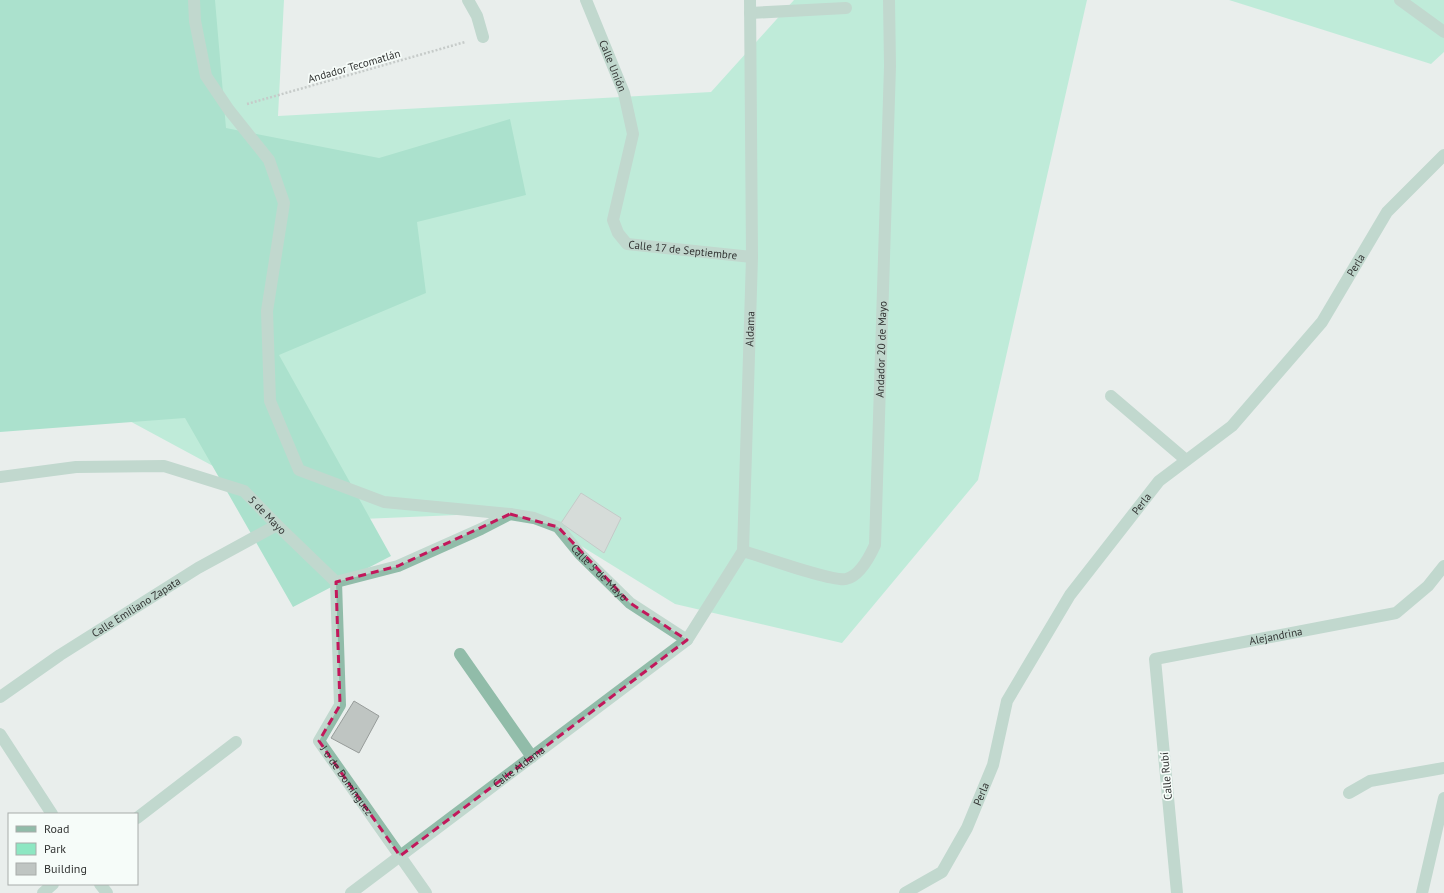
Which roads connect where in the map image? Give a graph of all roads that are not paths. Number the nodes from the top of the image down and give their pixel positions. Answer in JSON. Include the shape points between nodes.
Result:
{"nodes":[{"id":1,"x":194,"y":0,"type":"edge"},
{"id":2,"x":468,"y":0,"type":"edge"},
{"id":3,"x":586,"y":0,"type":"edge"},
{"id":4,"x":750,"y":0,"type":"edge"},
{"id":5,"x":889,"y":0,"type":"edge"},
{"id":6,"x":1400,"y":0,"type":"edge"},
{"id":7,"x":846,"y":8,"type":"dead end"},
{"id":8,"x":750,"y":13,"type":"junction"},
{"id":9,"x":1444,"y":32,"type":"edge"},
{"id":10,"x":483,"y":37,"type":"road end"},
{"id":11,"x":1444,"y":155,"type":"edge"},
{"id":12,"x":618,"y":234,"type":"joint"},
{"id":13,"x":752,"y":257,"type":"junction"},
{"id":14,"x":1111,"y":396,"type":"dead end"},
{"id":15,"x":1186,"y":460,"type":"junction"},
{"id":16,"x":0,"y":478,"type":"edge"},
{"id":17,"x":510,"y":514,"type":"junction"},
{"id":18,"x":277,"y":525,"type":"junction"},
{"id":19,"x":743,"y":551,"type":"junction"},
{"id":20,"x":1444,"y":566,"type":"edge"},
{"id":21,"x":336,"y":582,"type":"junction"},
{"id":22,"x":686,"y":640,"type":"junction"},
{"id":23,"x":460,"y":654,"type":"dead end"},
{"id":24,"x":1155,"y":658,"type":"joint"},
{"id":25,"x":0,"y":698,"type":"edge"},
{"id":26,"x":0,"y":734,"type":"edge"},
{"id":27,"x":236,"y":742,"type":"dead end"},
{"id":28,"x":532,"y":757,"type":"junction"},
{"id":29,"x":1444,"y":768,"type":"edge"},
{"id":30,"x":1349,"y":793,"type":"dead end"},
{"id":31,"x":1444,"y":798,"type":"edge"},
{"id":32,"x":51,"y":813,"type":"edge"},
{"id":33,"x":138,"y":817,"type":"edge"},
{"id":34,"x":400,"y":856,"type":"junction"},
{"id":35,"x":53,"y":885,"type":"edge"},
{"id":36,"x":101,"y":885,"type":"edge"},
{"id":37,"x":43,"y":893,"type":"edge"},
{"id":38,"x":107,"y":893,"type":"edge"},
{"id":39,"x":351,"y":893,"type":"edge"},
{"id":40,"x":426,"y":893,"type":"edge"},
{"id":41,"x":905,"y":893,"type":"edge"},
{"id":42,"x":1177,"y":893,"type":"edge"},
{"id":43,"x":1422,"y":893,"type":"edge"}],
"edges":[{"from":1,"to":17,"type":"street","name":"Calle 5 de Mayo","via":[[195,21],[206,76],[269,160],[284,204],[267,311],[270,401],[299,470],[384,502]]},
{"from":2,"to":10,"type":"street","via":[[478,16]]},
{"from":3,"to":12,"type":"street","name":"Calle Unión","via":[[624,93],[633,134],[613,220]]},
{"from":4,"to":8,"type":"street","name":"Aldama"},
{"from":5,"to":19,"type":"street","name":"Andador 20 de Mayo","via":[[875,545],[867,562],[846,579],[830,578]]},
{"from":6,"to":9,"type":"street"},
{"from":7,"to":8,"type":"street"},
{"from":8,"to":13,"type":"street","name":"Aldama"},
{"from":11,"to":15,"type":"street","name":"Perla","via":[[1387,212],[1322,322],[1232,426]]},
{"from":12,"to":13,"type":"street","name":"Calle 17 de Septiembre","via":[[627,244]]},
{"from":13,"to":19,"type":"street","name":"Aldama"},
{"from":14,"to":15,"type":"street"},
{"from":15,"to":41,"type":"street","name":"Perla","via":[[1159,481],[1070,595],[1006,701],[993,766],[967,828],[942,872]]},
{"from":16,"to":18,"type":"street","name":"5 de Mayo","via":[[76,467],[164,466],[244,491]]},
{"from":17,"to":21,"type":"street","via":[[398,566]]},
{"from":17,"to":22,"type":"street","name":"Calle 5 de Mayo","via":[[534,518],[558,527],[580,554],[630,603]]},
{"from":18,"to":21,"type":"street","name":"5 de Mayo"},
{"from":18,"to":25,"type":"street","name":"Calle Emiliano Zapata","via":[[198,568],[60,655]]},
{"from":19,"to":22,"type":"street"},
{"from":20,"to":24,"type":"street","name":"Alejandrina","via":[[1428,586],[1396,613]]},
{"from":21,"to":34,"type":"street","name":"J o de Domínguez","via":[[340,705],[319,741]]},
{"from":22,"to":28,"type":"street","name":"Calle Aldama"},
{"from":23,"to":28,"type":"street"},
{"from":24,"to":42,"type":"street","name":"Calle Rubí"},
{"from":26,"to":32,"type":"street"},
{"from":27,"to":33,"type":"street"},
{"from":28,"to":34,"type":"street","name":"Calle Aldama"},
{"from":29,"to":30,"type":"street","via":[[1370,781]]},
{"from":31,"to":43,"type":"street"},
{"from":34,"to":39,"type":"street","name":"Calle Aldama"},
{"from":34,"to":40,"type":"street"},
{"from":35,"to":37,"type":"street"},
{"from":36,"to":38,"type":"street"}]}
